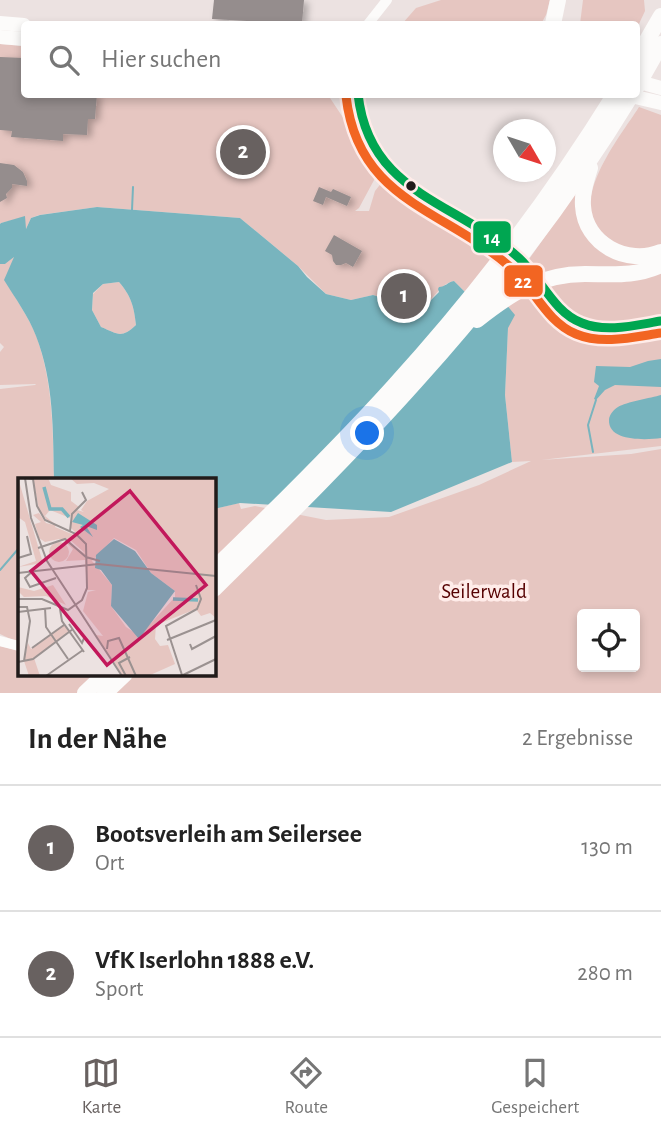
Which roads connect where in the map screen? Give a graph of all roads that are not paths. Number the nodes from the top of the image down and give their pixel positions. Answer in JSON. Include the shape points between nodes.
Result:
{"nodes":[{"id":1,"x":558,"y":0,"type":"edge"},
{"id":2,"x":567,"y":0,"type":"edge"},
{"id":3,"x":383,"y":4,"type":"edge"},
{"id":4,"x":661,"y":5,"type":"edge"},
{"id":5,"x":370,"y":21,"type":"edge"},
{"id":6,"x":554,"y":21,"type":"edge"},
{"id":7,"x":564,"y":21,"type":"edge"},
{"id":8,"x":658,"y":21,"type":"edge"},
{"id":9,"x":0,"y":23,"type":"edge"},
{"id":10,"x":21,"y":25,"type":"edge"},
{"id":11,"x":0,"y":37,"type":"edge"},
{"id":12,"x":21,"y":39,"type":"edge"},
{"id":13,"x":661,"y":44,"type":"edge"},
{"id":14,"x":640,"y":70,"type":"edge"},
{"id":15,"x":661,"y":88,"type":"edge"},
{"id":16,"x":359,"y":98,"type":"edge"},
{"id":17,"x":620,"y":99,"type":"edge"},
{"id":18,"x":661,"y":103,"type":"edge"},
{"id":19,"x":593,"y":156,"type":"junction"},
{"id":20,"x":528,"y":236,"type":"junction"},
{"id":21,"x":661,"y":252,"type":"edge"},
{"id":22,"x":661,"y":265,"type":"edge"},
{"id":23,"x":661,"y":321,"type":"edge"},
{"id":24,"x":453,"y":340,"type":"junction"},
{"id":25,"x":217,"y":575,"type":"edge"},
{"id":26,"x":0,"y":641,"type":"edge"},
{"id":27,"x":18,"y":646,"type":"edge"},
{"id":28,"x":103,"y":676,"type":"edge"},
{"id":29,"x":123,"y":676,"type":"edge"},
{"id":30,"x":85,"y":693,"type":"edge"},
{"id":31,"x":105,"y":693,"type":"edge"}],
"edges":[{"from":1,"to":6,"type":"highway"},
{"from":2,"to":7,"type":"highway"},
{"from":3,"to":5,"type":"street"},
{"from":4,"to":8,"type":"highway"},
{"from":8,"to":14,"type":"highway"},
{"from":9,"to":10,"type":"main road"},
{"from":11,"to":12,"type":"main road"},
{"from":13,"to":14,"type":"highway"},
{"from":14,"to":15,"type":"main road"},
{"from":16,"to":23,"type":"street","via":[[368,136],[390,171],[501,242],[574,319],[599,326]]},
{"from":17,"to":18,"type":"main road"},
{"from":17,"to":19,"type":"highway"},
{"from":17,"to":20,"type":"highway","via":[[584,143]]},
{"from":19,"to":20,"type":"highway"},
{"from":19,"to":21,"type":"highway","via":[[582,194],[586,222],[594,236],[619,254],[645,257]]},
{"from":20,"to":24,"type":"highway"},
{"from":20,"to":25,"type":"highway"},
{"from":22,"to":24,"type":"highway","via":[[634,274],[565,275],[535,282],[513,293]]},
{"from":24,"to":25,"type":"highway","via":[[351,451]]},
{"from":26,"to":27,"type":"street"},
{"from":28,"to":30,"type":"highway"},
{"from":29,"to":31,"type":"highway"}]}
